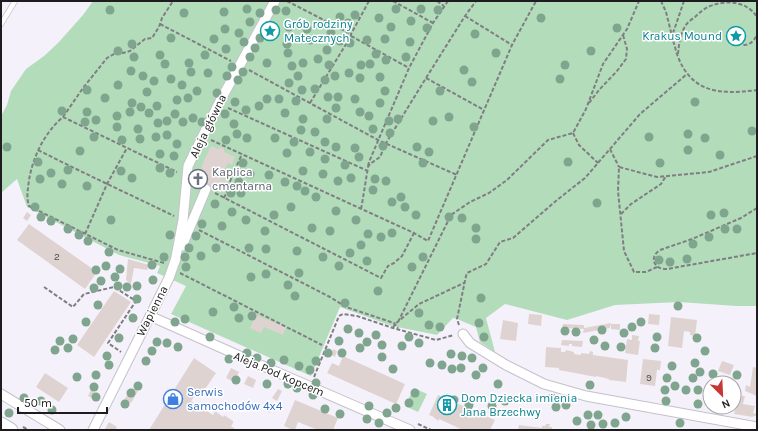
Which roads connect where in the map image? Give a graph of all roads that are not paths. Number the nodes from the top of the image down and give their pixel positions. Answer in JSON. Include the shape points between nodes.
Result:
{"nodes":[{"id":1,"x":15,"y":1,"type":"edge"},
{"id":2,"x":275,"y":1,"type":"edge"},
{"id":3,"x":1,"y":24,"type":"edge"},
{"id":4,"x":206,"y":189,"type":"road end"},
{"id":5,"x":187,"y":223,"type":"junction"},
{"id":6,"x":150,"y":316,"type":"junction"},
{"id":7,"x":463,"y":334,"type":"road end"},
{"id":8,"x":1,"y":394,"type":"edge"},
{"id":9,"x":1,"y":424,"type":"edge"},
{"id":10,"x":757,"y":426,"type":"edge"},
{"id":11,"x":11,"y":430,"type":"edge"},
{"id":12,"x":60,"y":430,"type":"edge"},
{"id":13,"x":92,"y":430,"type":"edge"},
{"id":14,"x":410,"y":430,"type":"edge"}],
"edges":[{"from":1,"to":3,"type":"lane"},
{"from":2,"to":5,"type":"street","name":"Aleja główna","via":[[188,166]]},
{"from":4,"to":5,"type":"street","name":"Wapienna"},
{"from":5,"to":6,"type":"street","name":"Wapienna","via":[[169,278]]},
{"from":6,"to":13,"type":"street","name":"Wapienna"},
{"from":6,"to":14,"type":"street","name":"Aleja Pod Kopcem"},
{"from":7,"to":10,"type":"street","via":[[476,347],[544,384],[586,396]]},
{"from":8,"to":12,"type":"street"},
{"from":9,"to":11,"type":"main road"}]}
